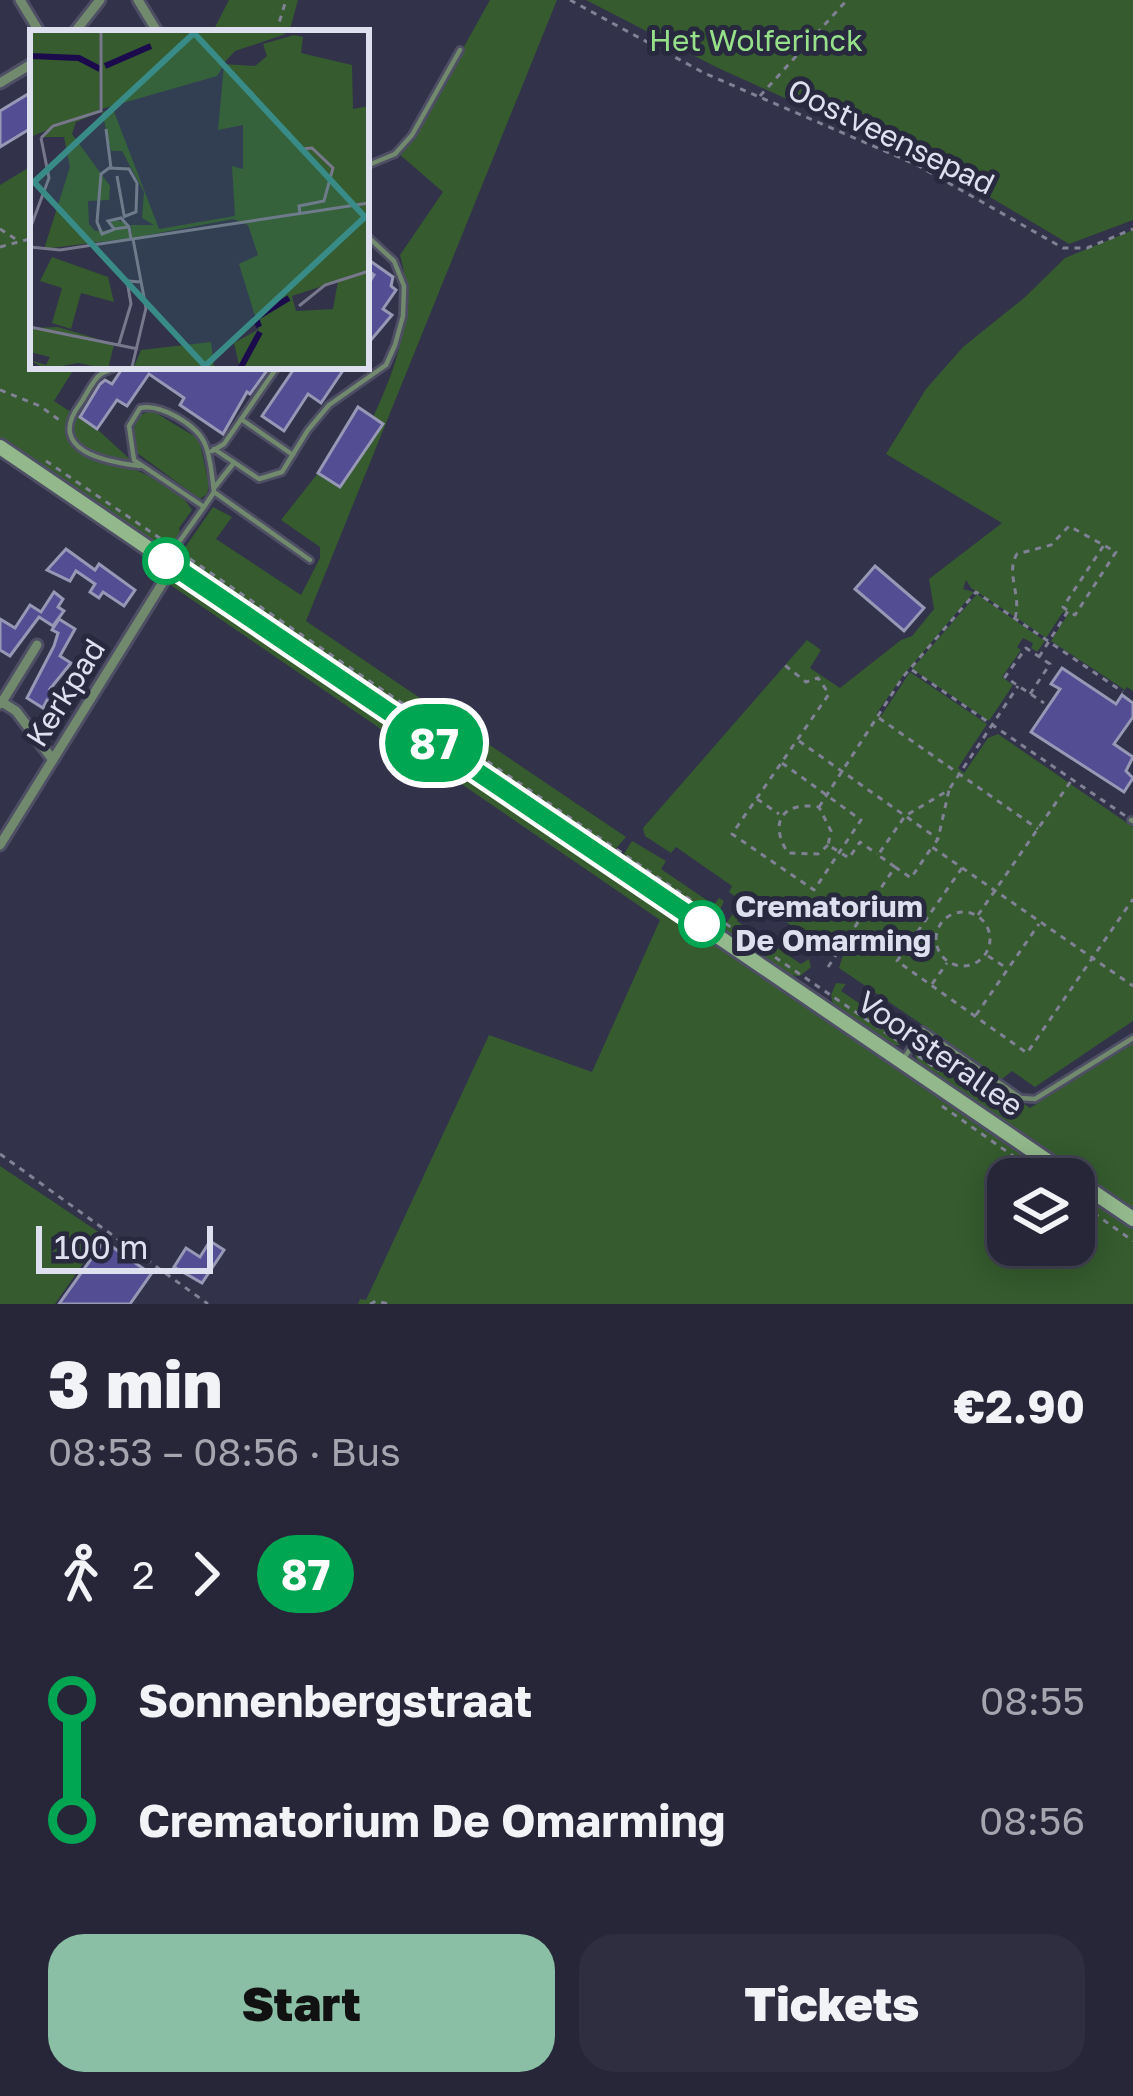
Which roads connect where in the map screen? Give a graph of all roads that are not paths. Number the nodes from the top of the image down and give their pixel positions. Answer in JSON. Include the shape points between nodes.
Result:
{"nodes":[{"id":1,"x":100,"y":0,"type":"edge"},
{"id":2,"x":138,"y":0,"type":"edge"},
{"id":3,"x":25,"y":2,"type":"edge"},
{"id":4,"x":39,"y":30,"type":"edge"},
{"id":5,"x":76,"y":30,"type":"edge"},
{"id":6,"x":156,"y":30,"type":"edge"},
{"id":7,"x":460,"y":50,"type":"dead end"},
{"id":8,"x":30,"y":65,"type":"edge"},
{"id":9,"x":0,"y":83,"type":"edge"},
{"id":10,"x":369,"y":165,"type":"edge"},
{"id":11,"x":369,"y":238,"type":"edge"},
{"id":12,"x":110,"y":369,"type":"edge"},
{"id":13,"x":276,"y":369,"type":"edge"},
{"id":14,"x":241,"y":418,"type":"junction"},
{"id":15,"x":0,"y":447,"type":"edge"},
{"id":16,"x":210,"y":451,"type":"junction"},
{"id":17,"x":293,"y":454,"type":"junction"},
{"id":18,"x":233,"y":464,"type":"junction"},
{"id":19,"x":140,"y":466,"type":"junction"},
{"id":20,"x":214,"y":490,"type":"junction"},
{"id":21,"x":203,"y":508,"type":"junction"},
{"id":22,"x":171,"y":558,"type":"junction"},
{"id":23,"x":310,"y":560,"type":"dead end"},
{"id":24,"x":37,"y":645,"type":"dead end"},
{"id":25,"x":1,"y":703,"type":"edge"},
{"id":26,"x":52,"y":760,"type":"junction"},
{"id":27,"x":0,"y":845,"type":"edge"},
{"id":28,"x":1133,"y":1038,"type":"edge"},
{"id":29,"x":906,"y":1056,"type":"junction"},
{"id":30,"x":1045,"y":1158,"type":"edge"},
{"id":31,"x":1095,"y":1194,"type":"edge"},
{"id":32,"x":1133,"y":1220,"type":"edge"}],
"edges":[{"from":1,"to":5,"type":"street"},
{"from":2,"to":6,"type":"street"},
{"from":3,"to":4,"type":"street"},
{"from":7,"to":10,"type":"lane","via":[[412,134],[395,154]]},
{"from":8,"to":9,"type":"street"},
{"from":11,"to":17,"type":"lane","via":[[394,261],[404,286],[395,345],[386,365],[329,405]]},
{"from":12,"to":19,"type":"lane","via":[[99,374],[69,427],[91,457]]},
{"from":13,"to":14,"type":"lane"},
{"from":14,"to":16,"type":"lane"},
{"from":14,"to":17,"type":"lane"},
{"from":15,"to":22,"type":"main road","name":"Voorsterallee"},
{"from":16,"to":18,"type":"lane"},
{"from":16,"to":19,"type":"lane","via":[[199,434],[149,406],[129,426]]},
{"from":16,"to":20,"type":"lane"},
{"from":17,"to":18,"type":"lane","via":[[268,478]]},
{"from":18,"to":20,"type":"lane"},
{"from":19,"to":21,"type":"lane"},
{"from":20,"to":21,"type":"lane"},
{"from":20,"to":23,"type":"lane"},
{"from":21,"to":22,"type":"lane"},
{"from":22,"to":26,"type":"street","name":"Kerkpad"},
{"from":22,"to":29,"type":"main road","name":"Voorsterallee"},
{"from":24,"to":25,"type":"street"},
{"from":25,"to":26,"type":"street"},
{"from":26,"to":27,"type":"street","name":"Kerkpad"},
{"from":28,"to":29,"type":"lane","via":[[1035,1099],[922,1030]]},
{"from":29,"to":30,"type":"main road","name":"Voorsterallee"},
{"from":31,"to":32,"type":"main road","name":"Voorsterallee"}]}
